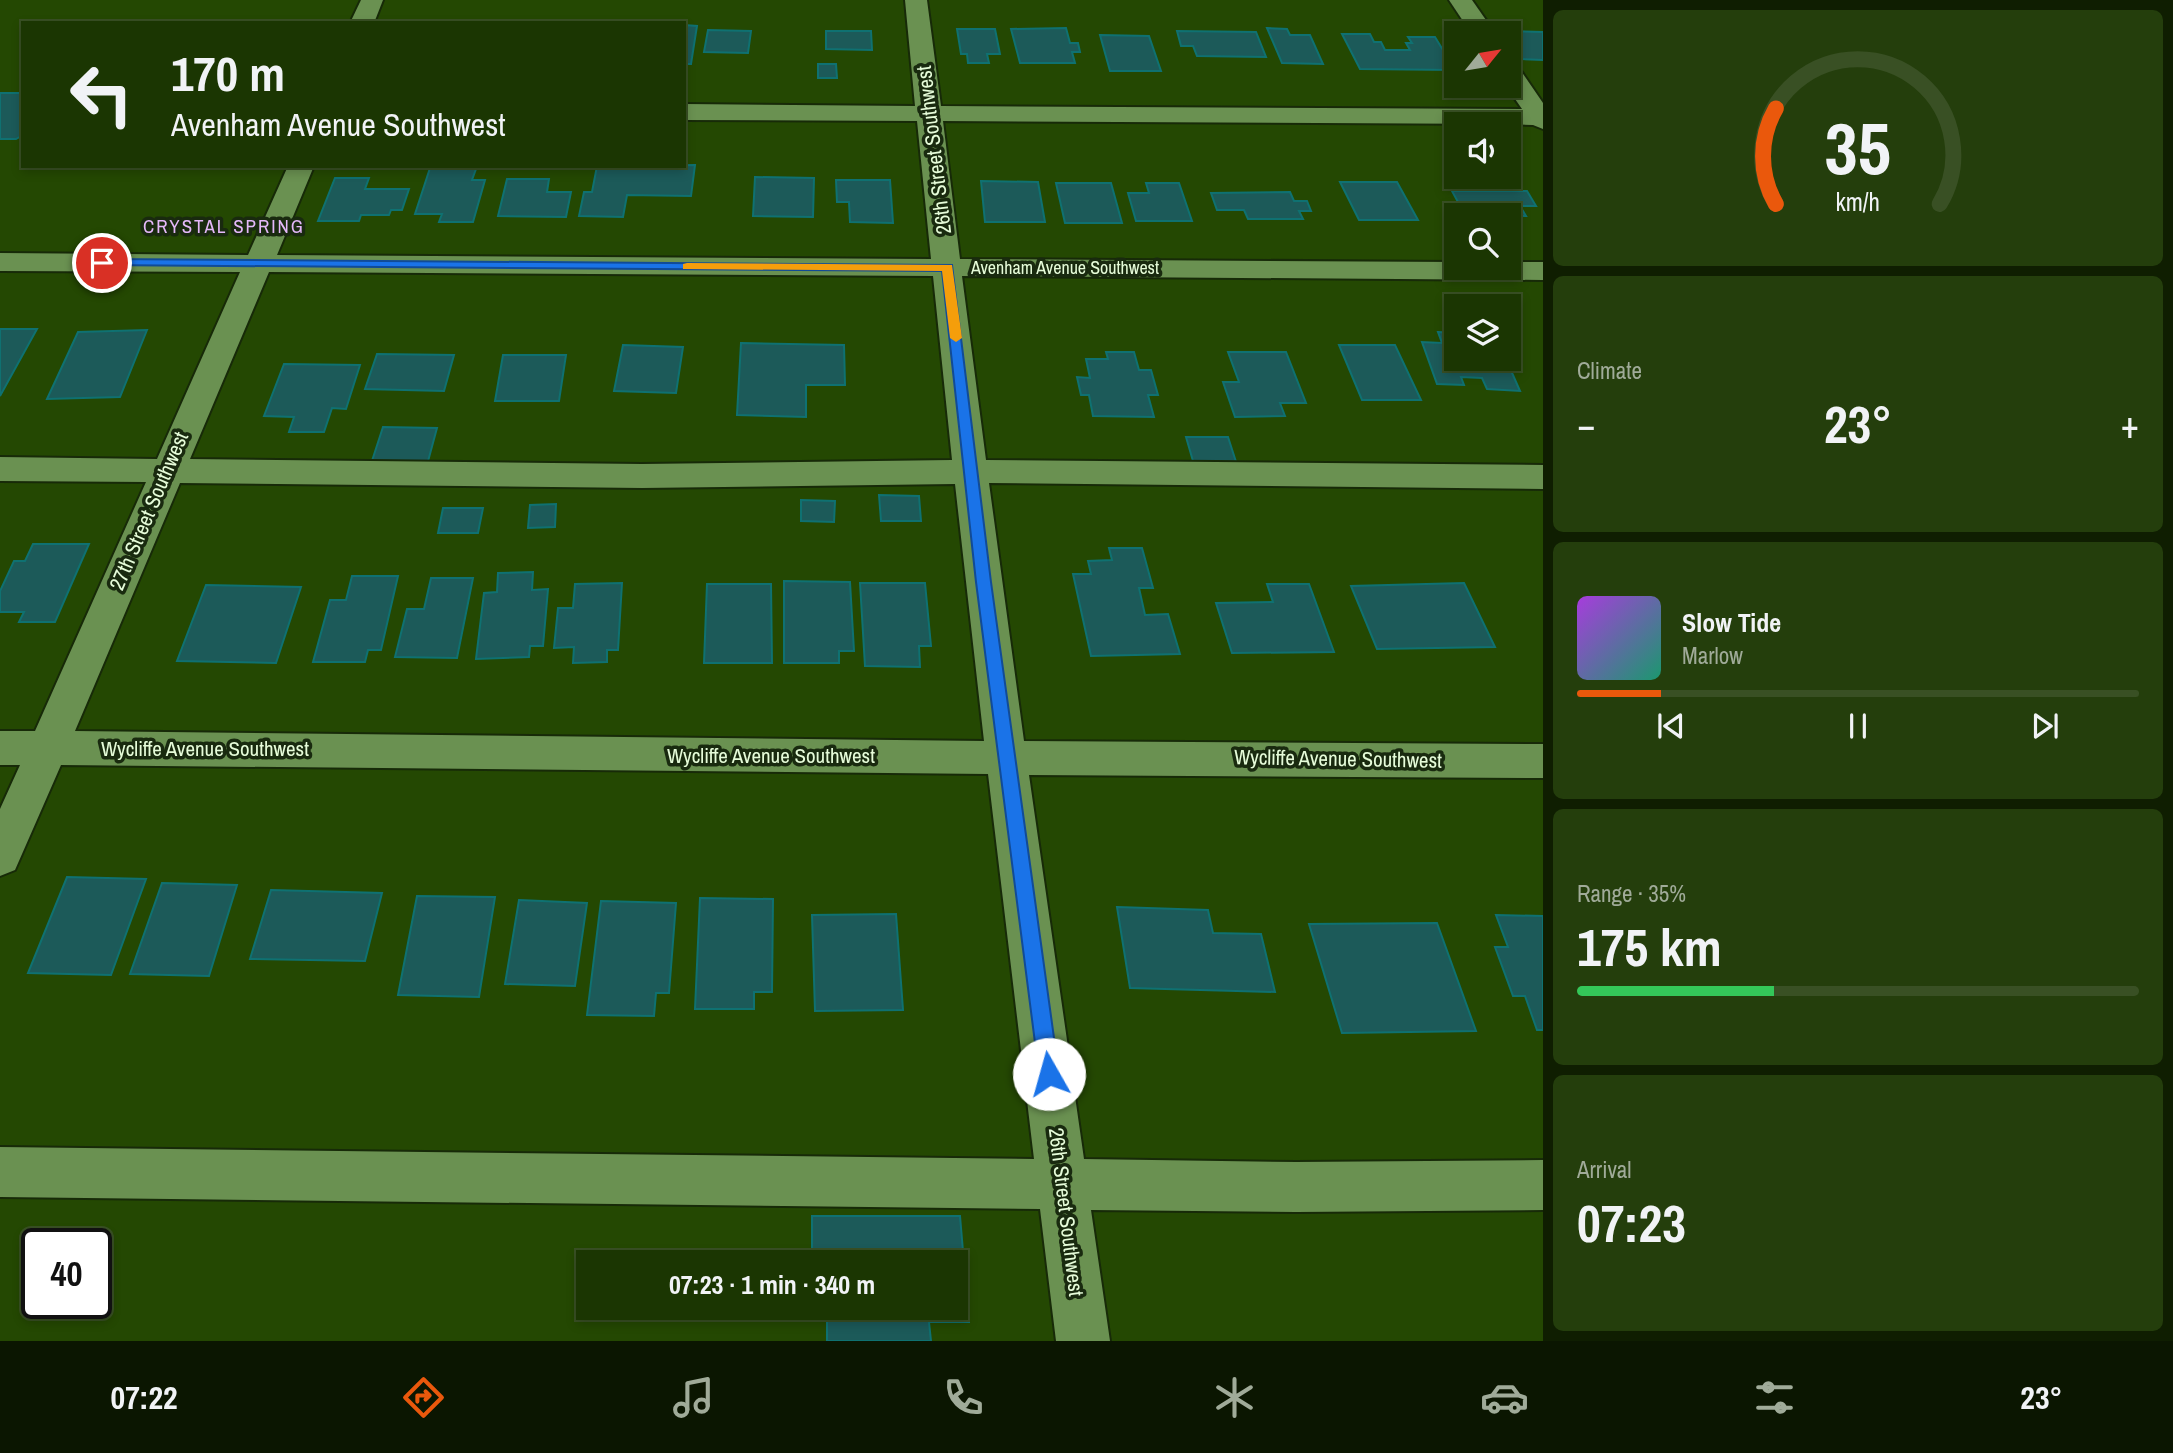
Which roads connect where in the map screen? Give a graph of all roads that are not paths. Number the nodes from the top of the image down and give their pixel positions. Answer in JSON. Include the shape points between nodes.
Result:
{"nodes":[{"id":1,"x":372,"y":0,"type":"edge"},
{"id":2,"x":916,"y":0,"type":"edge"},
{"id":3,"x":1461,"y":0,"type":"edge"},
{"id":4,"x":363,"y":21,"type":"edge"},
{"id":5,"x":1475,"y":21,"type":"edge"},
{"id":6,"x":1521,"y":88,"type":"edge"},
{"id":7,"x":686,"y":112,"type":"edge"},
{"id":8,"x":931,"y":114,"type":"junction"},
{"id":9,"x":1542,"y":118,"type":"edge"},
{"id":10,"x":299,"y":168,"type":"edge"},
{"id":11,"x":0,"y":262,"type":"edge"},
{"id":12,"x":257,"y":264,"type":"junction"},
{"id":13,"x":948,"y":268,"type":"junction"},
{"id":14,"x":1543,"y":271,"type":"edge"},
{"id":15,"x":0,"y":469,"type":"edge"},
{"id":16,"x":167,"y":471,"type":"junction"},
{"id":17,"x":971,"y":472,"type":"junction"},
{"id":18,"x":1543,"y":477,"type":"edge"},
{"id":19,"x":0,"y":748,"type":"edge"},
{"id":20,"x":46,"y":749,"type":"junction"},
{"id":21,"x":1007,"y":756,"type":"junction"},
{"id":22,"x":1543,"y":761,"type":"edge"},
{"id":23,"x":0,"y":857,"type":"edge"},
{"id":24,"x":0,"y":1172,"type":"edge"},
{"id":25,"x":1063,"y":1183,"type":"junction"},
{"id":26,"x":1543,"y":1185,"type":"edge"},
{"id":27,"x":1083,"y":1341,"type":"edge"}],
"edges":[{"from":1,"to":4,"type":"street"},
{"from":2,"to":8,"type":"street","name":"26th Street Southwest"},
{"from":3,"to":5,"type":"street"},
{"from":6,"to":9,"type":"street"},
{"from":7,"to":8,"type":"street"},
{"from":8,"to":9,"type":"street"},
{"from":8,"to":13,"type":"street","name":"26th Street Southwest"},
{"from":10,"to":12,"type":"street","name":"27th Street Southwest"},
{"from":11,"to":12,"type":"street","name":"Avenham Avenue Southwest"},
{"from":12,"to":13,"type":"street","name":"Avenham Avenue Southwest"},
{"from":12,"to":16,"type":"street","name":"27th Street Southwest"},
{"from":13,"to":14,"type":"street","name":"Avenham Avenue Southwest"},
{"from":13,"to":17,"type":"street","name":"26th Street Southwest"},
{"from":15,"to":16,"type":"street"},
{"from":16,"to":17,"type":"street","via":[[642,476]]},
{"from":16,"to":20,"type":"street","name":"27th Street Southwest"},
{"from":17,"to":18,"type":"street"},
{"from":17,"to":21,"type":"street","name":"26th Street Southwest"},
{"from":19,"to":20,"type":"street","name":"Wycliffe Avenue Southwest"},
{"from":20,"to":21,"type":"street","name":"Wycliffe Avenue Southwest"},
{"from":20,"to":23,"type":"street","name":"27th Street Southwest"},
{"from":21,"to":22,"type":"street","name":"Wycliffe Avenue Southwest"},
{"from":21,"to":25,"type":"street","name":"26th Street Southwest"},
{"from":24,"to":25,"type":"street"},
{"from":25,"to":26,"type":"street"},
{"from":25,"to":27,"type":"street","name":"26th Street Southwest"}]}
